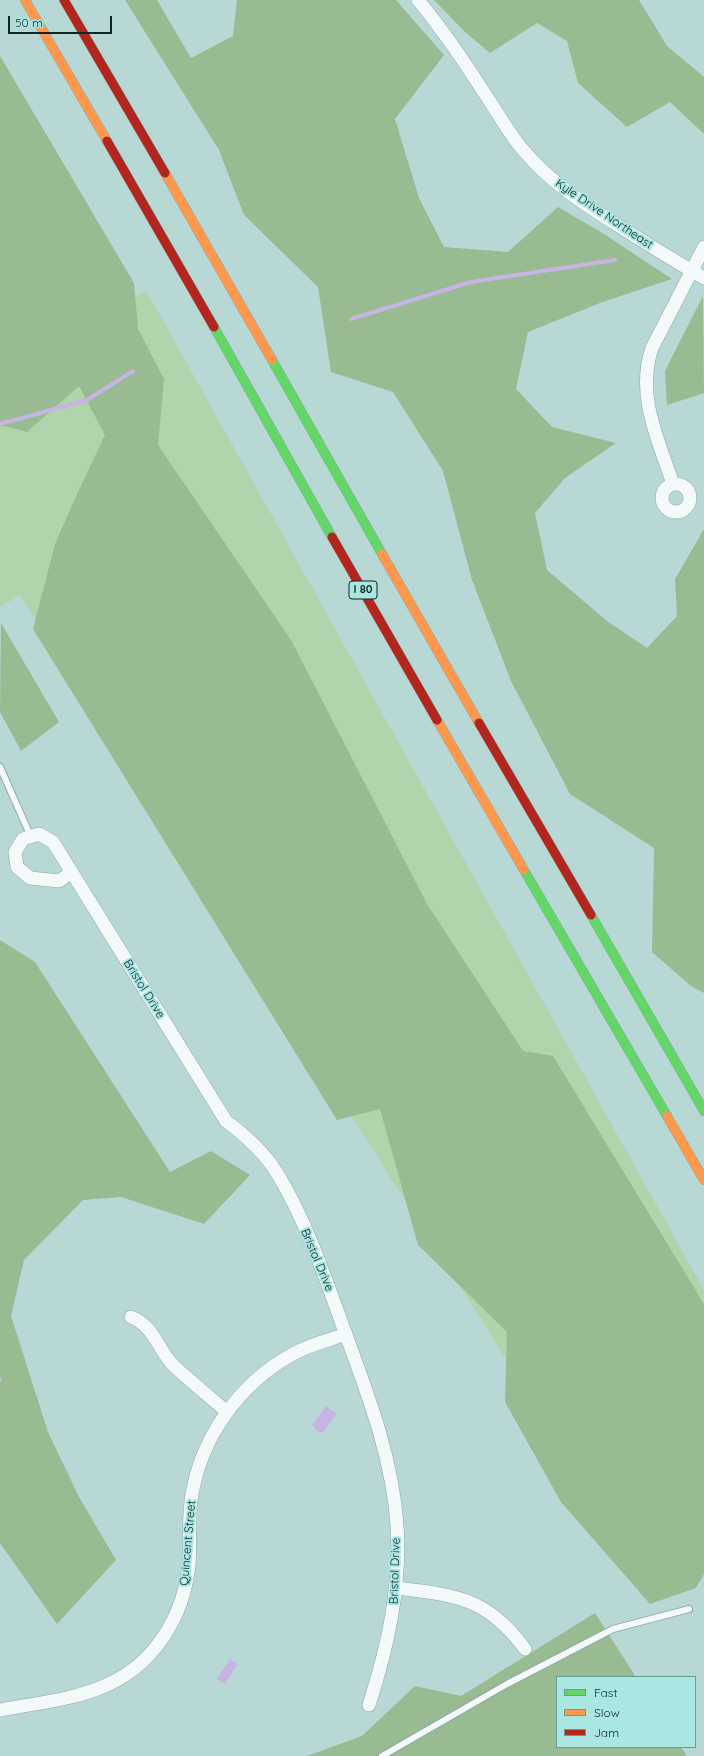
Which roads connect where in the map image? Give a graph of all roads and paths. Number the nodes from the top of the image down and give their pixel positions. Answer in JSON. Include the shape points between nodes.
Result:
{"nodes":[{"id":1,"x":25,"y":0,"type":"edge"},
{"id":2,"x":64,"y":0,"type":"edge"},
{"id":3,"x":418,"y":0,"type":"edge"},
{"id":4,"x":704,"y":247,"type":"edge"},
{"id":5,"x":691,"y":270,"type":"junction"},
{"id":6,"x":704,"y":278,"type":"edge"},
{"id":7,"x":673,"y":484,"type":"dead end"},
{"id":8,"x":0,"y":767,"type":"edge"},
{"id":9,"x":31,"y":836,"type":"junction"},
{"id":10,"x":72,"y":872,"type":"junction"},
{"id":11,"x":704,"y":1111,"type":"edge"},
{"id":12,"x":704,"y":1180,"type":"edge"},
{"id":13,"x":131,"y":1317,"type":"dead end"},
{"id":14,"x":346,"y":1334,"type":"junction"},
{"id":15,"x":227,"y":1412,"type":"junction"},
{"id":16,"x":396,"y":1588,"type":"junction"},
{"id":17,"x":689,"y":1609,"type":"dead end"},
{"id":18,"x":525,"y":1649,"type":"dead end"},
{"id":19,"x":368,"y":1705,"type":"dead end"},
{"id":20,"x":0,"y":1710,"type":"edge"},
{"id":21,"x":382,"y":1756,"type":"edge"}],
"edges":[{"from":1,"to":12,"type":"highway","number":"I 80","via":[[211,321],[408,671]]},
{"from":2,"to":11,"type":"highway"},
{"from":3,"to":5,"type":"street","name":"Kyle Drive Northeast","via":[[457,49],[507,129],[541,170],[579,201]]},
{"from":4,"to":5,"type":"street"},
{"from":5,"to":6,"type":"street","name":"Kyle Drive Northeast"},
{"from":5,"to":7,"type":"street","via":[[647,363],[649,414]]},
{"from":8,"to":9,"type":"lane"},
{"from":9,"to":10,"type":"street","name":"Bristol Drive","via":[[39,834],[54,842]]},
{"from":9,"to":10,"type":"street","via":[[23,839],[15,852],[17,867],[30,878],[59,882]]},
{"from":10,"to":14,"type":"street","name":"Bristol Drive","via":[[226,1121],[263,1153],[277,1173],[322,1270]]},
{"from":13,"to":15,"type":"street","via":[[148,1328],[173,1364]]},
{"from":14,"to":15,"type":"street","name":"Quincent Street","via":[[303,1349],[280,1362],[243,1392]]},
{"from":14,"to":16,"type":"street","name":"Bristol Drive","via":[[377,1420],[392,1482],[397,1525]]},
{"from":15,"to":20,"type":"street","name":"Quincent Street","via":[[211,1437],[200,1462],[189,1516],[189,1563],[185,1587],[178,1611],[155,1648],[126,1674],[109,1684],[71,1696]]},
{"from":16,"to":18,"type":"street","via":[[445,1593],[468,1601],[501,1621]]},
{"from":16,"to":19,"type":"street","name":"Bristol Drive","via":[[390,1631]]},
{"from":17,"to":21,"type":"lane","via":[[613,1629],[507,1684]]}]}
